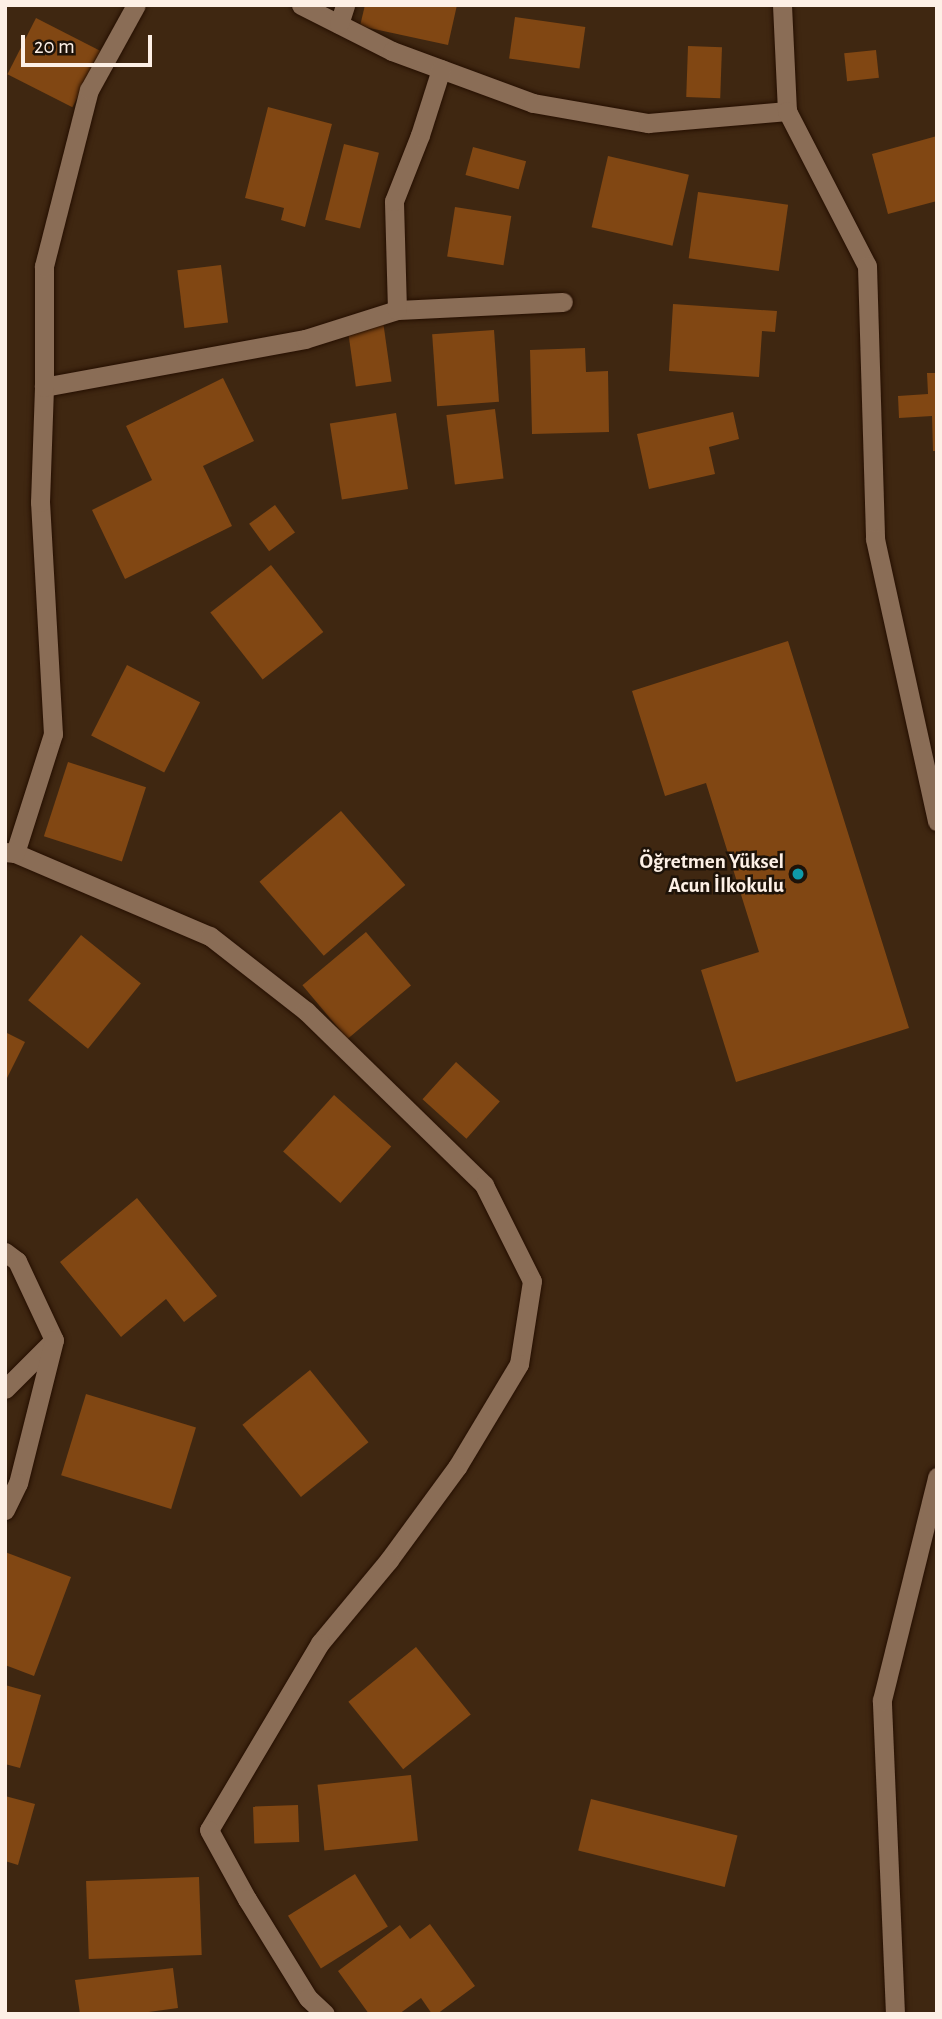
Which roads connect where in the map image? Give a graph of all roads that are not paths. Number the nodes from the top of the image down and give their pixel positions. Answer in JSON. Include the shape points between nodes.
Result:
{"nodes":[{"id":1,"x":135,"y":5,"type":"edge"},
{"id":2,"x":301,"y":5,"type":"edge"},
{"id":3,"x":345,"y":5,"type":"edge"},
{"id":4,"x":782,"y":5,"type":"edge"},
{"id":5,"x":339,"y":24,"type":"junction"},
{"id":6,"x":440,"y":69,"type":"junction"},
{"id":7,"x":787,"y":111,"type":"junction"},
{"id":8,"x":563,"y":302,"type":"dead end"},
{"id":9,"x":397,"y":310,"type":"junction"},
{"id":10,"x":44,"y":387,"type":"junction"},
{"id":11,"x":937,"y":821,"type":"edge"},
{"id":12,"x":10,"y":852,"type":"edge"},
{"id":13,"x":5,"y":1252,"type":"edge"},
{"id":14,"x":54,"y":1340,"type":"junction"},
{"id":15,"x":5,"y":1389,"type":"edge"},
{"id":16,"x":937,"y":1476,"type":"edge"},
{"id":17,"x":5,"y":1510,"type":"edge"},
{"id":18,"x":325,"y":2014,"type":"edge"},
{"id":19,"x":895,"y":2014,"type":"edge"}],
"edges":[{"from":1,"to":10,"type":"street","via":[[89,90],[44,266]]},
{"from":2,"to":5,"type":"street"},
{"from":3,"to":5,"type":"street"},
{"from":4,"to":7,"type":"street"},
{"from":5,"to":6,"type":"street"},
{"from":6,"to":7,"type":"street","via":[[533,103],[649,123]]},
{"from":6,"to":9,"type":"street","via":[[394,201]]},
{"from":7,"to":11,"type":"street","via":[[867,266],[875,539]]},
{"from":8,"to":9,"type":"street"},
{"from":9,"to":10,"type":"street","via":[[305,339]]},
{"from":10,"to":12,"type":"street","via":[[40,502],[53,734]]},
{"from":12,"to":18,"type":"street","via":[[210,936],[306,1011],[484,1185],[532,1281],[519,1364],[457,1467],[320,1643],[209,1830],[308,1998]]},
{"from":13,"to":14,"type":"street","via":[[17,1261]]},
{"from":14,"to":15,"type":"street"},
{"from":14,"to":17,"type":"street","via":[[18,1483]]},
{"from":16,"to":19,"type":"street","via":[[882,1700]]}]}
